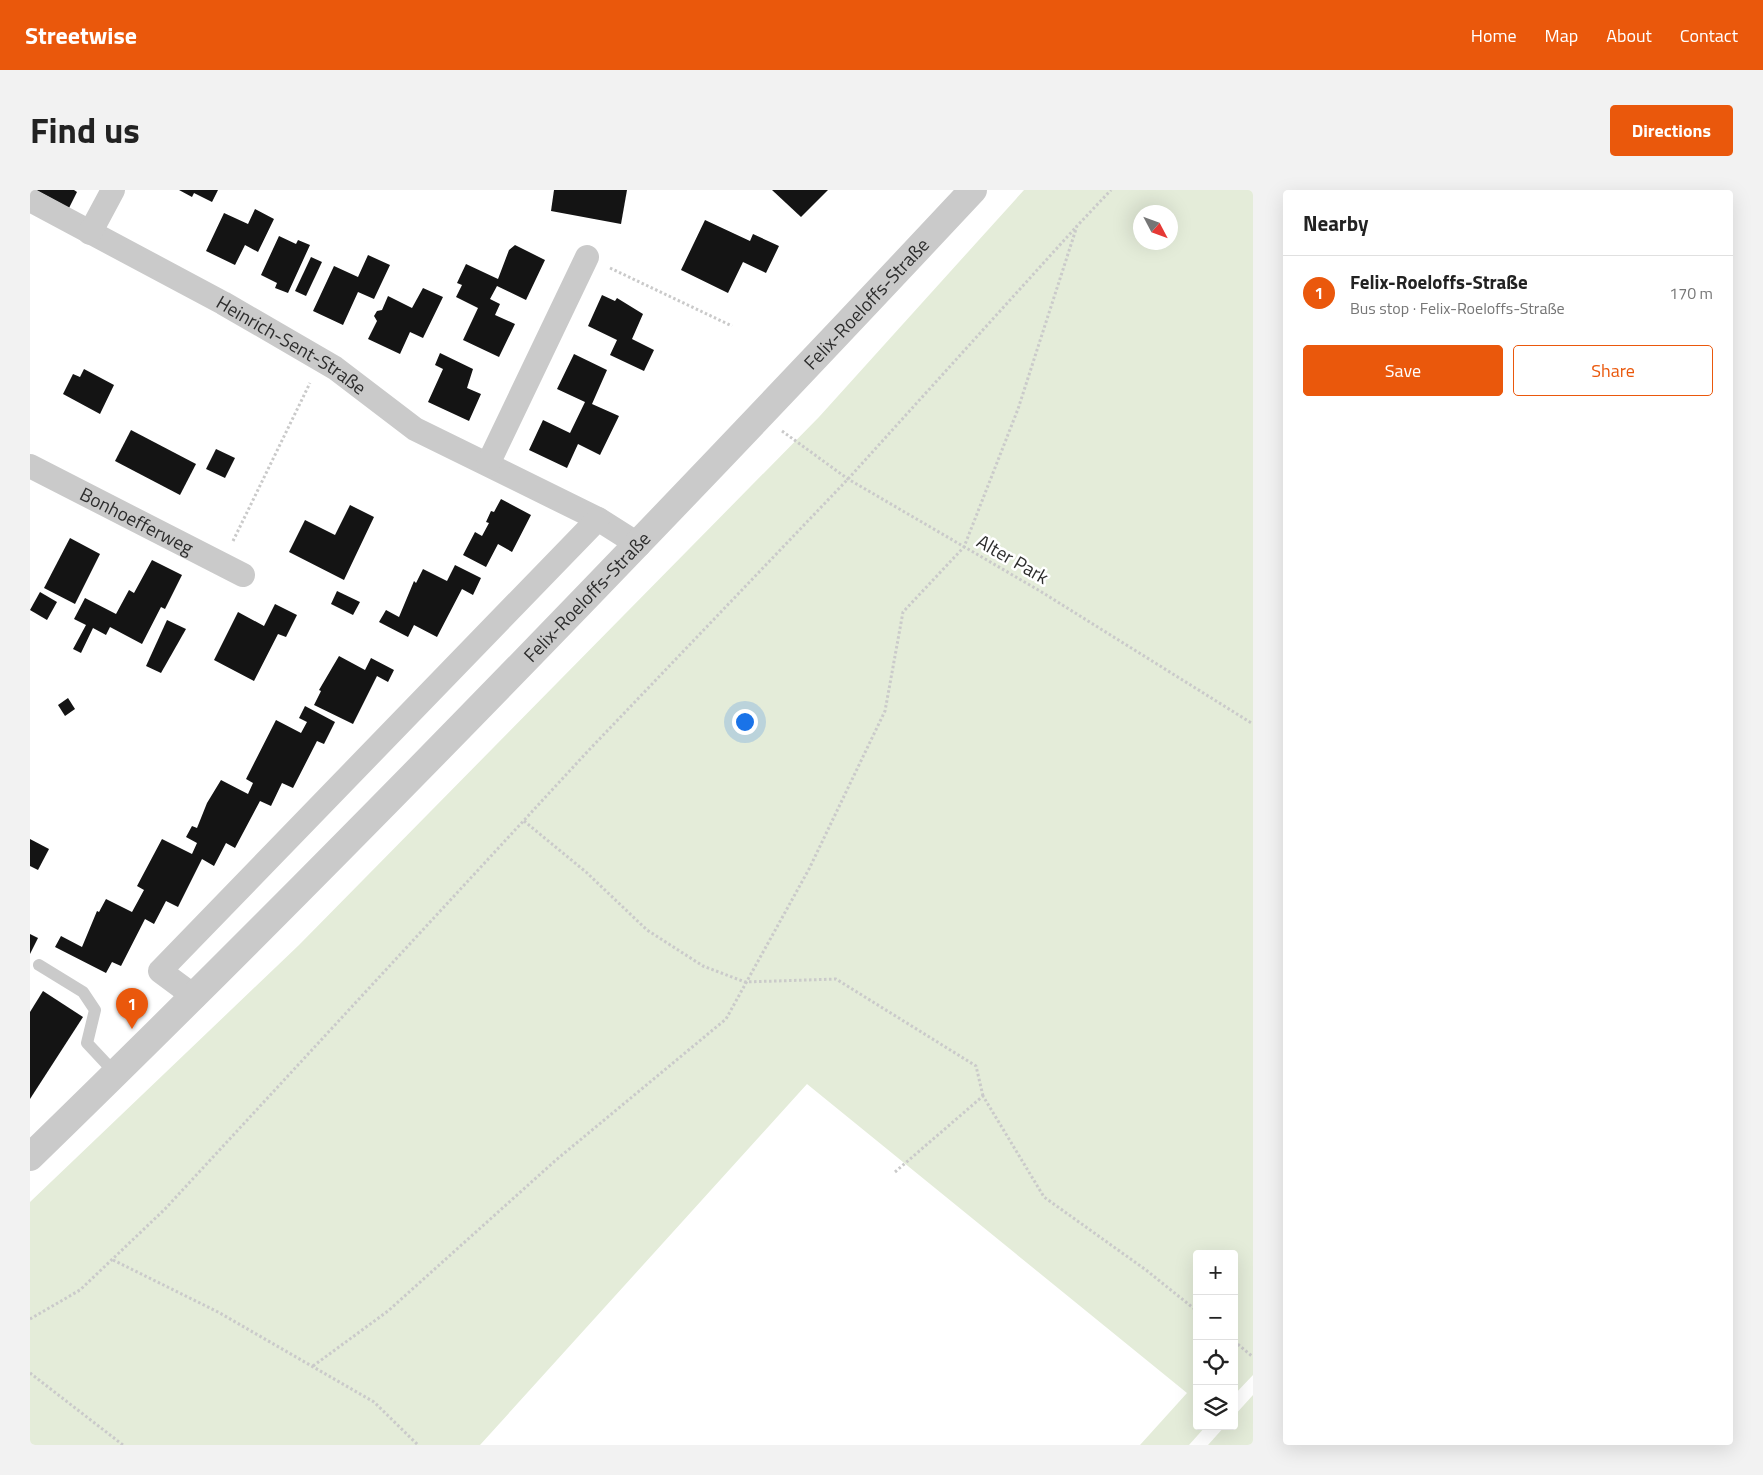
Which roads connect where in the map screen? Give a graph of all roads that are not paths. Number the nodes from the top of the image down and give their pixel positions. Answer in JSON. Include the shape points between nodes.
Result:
{"nodes":[{"id":1,"x":113,"y":190,"type":"edge"},
{"id":2,"x":970,"y":191,"type":"edge"},
{"id":3,"x":30,"y":200,"type":"edge"},
{"id":4,"x":90,"y":233,"type":"junction"},
{"id":5,"x":586,"y":257,"type":"road end"},
{"id":6,"x":488,"y":464,"type":"junction"},
{"id":7,"x":30,"y":466,"type":"edge"},
{"id":8,"x":598,"y":519,"type":"junction"},
{"id":9,"x":639,"y":545,"type":"junction"},
{"id":10,"x":233,"y":570,"type":"road end"},
{"id":11,"x":39,"y":965,"type":"dead end"},
{"id":12,"x":195,"y":997,"type":"junction"},
{"id":13,"x":116,"y":1074,"type":"junction"},
{"id":14,"x":30,"y":1157,"type":"edge"}],
"edges":[{"from":1,"to":4,"type":"street"},
{"from":2,"to":9,"type":"street","name":"Felix-Roeloffs-Straße"},
{"from":3,"to":4,"type":"street","name":"Heinrich-Sent-Straße"},
{"from":4,"to":6,"type":"street","name":"Heinrich-Sent-Straße","via":[[223,303],[335,368],[415,429]]},
{"from":5,"to":6,"type":"street"},
{"from":6,"to":8,"type":"street","name":"Heinrich-Sent-Straße"},
{"from":7,"to":10,"type":"street","name":"Bonhoefferweg"},
{"from":8,"to":9,"type":"street","name":"Heinrich-Sent-Straße"},
{"from":8,"to":12,"type":"street","via":[[160,970]]},
{"from":9,"to":12,"type":"street","name":"Felix-Roeloffs-Straße"},
{"from":11,"to":13,"type":"lane","via":[[83,992],[95,1010],[87,1043]]},
{"from":12,"to":13,"type":"street","name":"Felix-Roeloffs-Straße"},
{"from":13,"to":14,"type":"street","name":"Felix-Roeloffs-Straße"}]}
